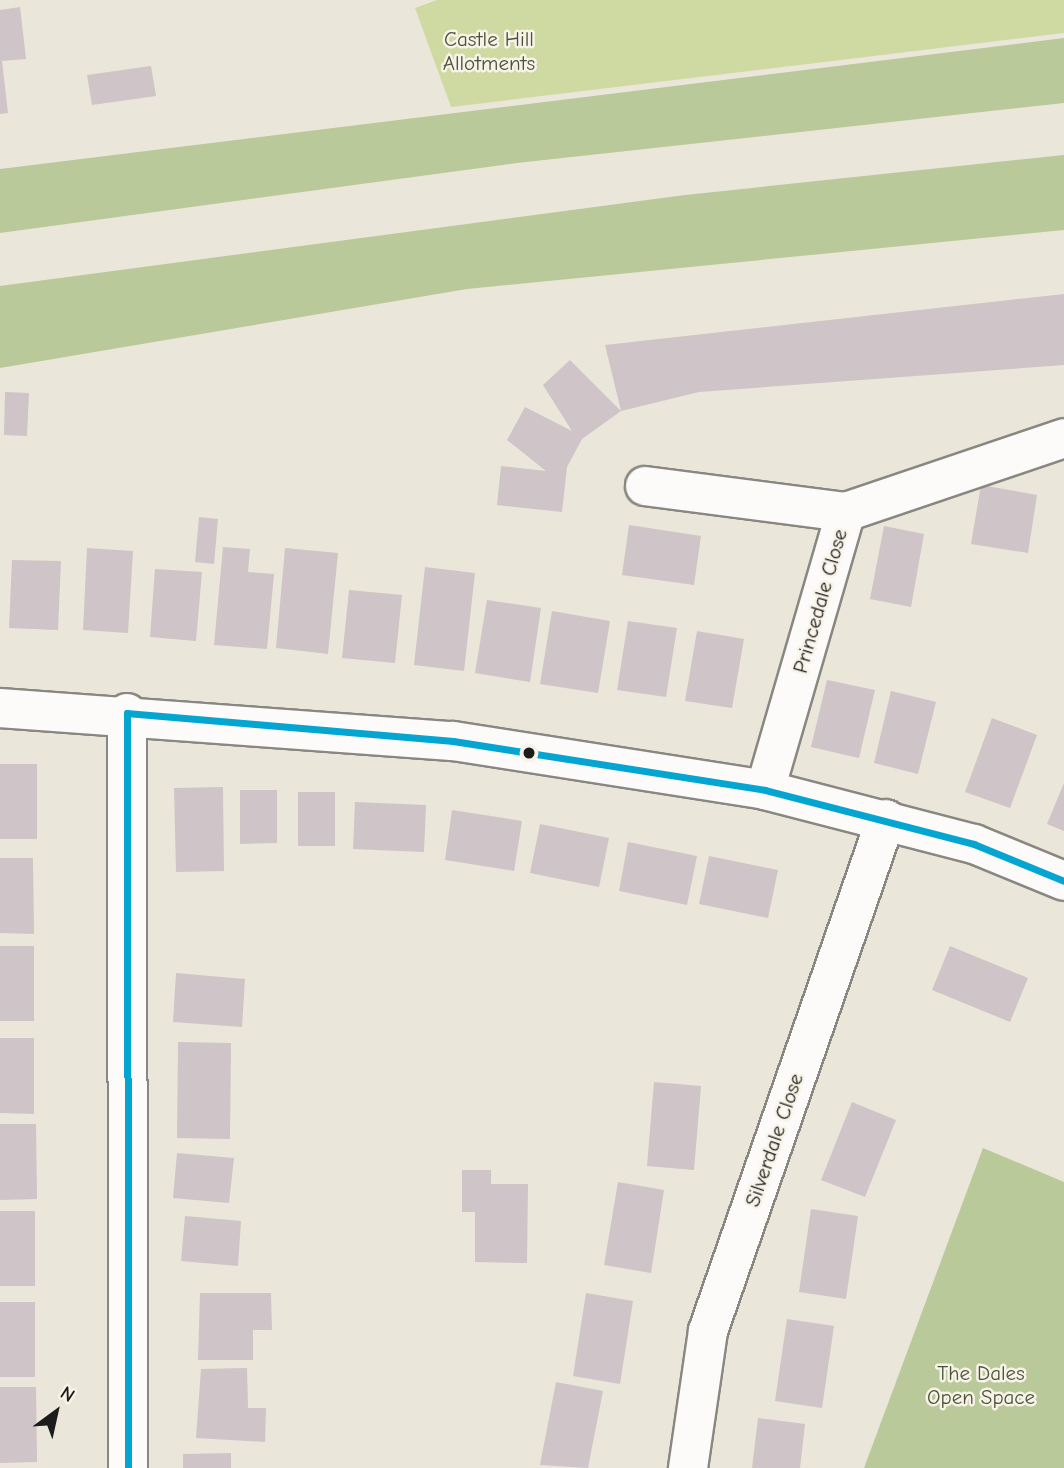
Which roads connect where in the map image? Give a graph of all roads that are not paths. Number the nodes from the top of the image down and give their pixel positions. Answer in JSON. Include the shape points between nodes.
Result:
{"nodes":[{"id":1,"x":1064,"y":438,"type":"edge"},
{"id":2,"x":645,"y":486,"type":"dead end"},
{"id":3,"x":846,"y":512,"type":"junction"},
{"id":4,"x":0,"y":708,"type":"edge"},
{"id":5,"x":127,"y":713,"type":"junction"},
{"id":6,"x":765,"y":790,"type":"junction"},
{"id":7,"x":886,"y":818,"type":"junction"},
{"id":8,"x":1064,"y":881,"type":"edge"},
{"id":9,"x":128,"y":1468,"type":"edge"},
{"id":10,"x":688,"y":1468,"type":"edge"}],
"edges":[{"from":1,"to":3,"type":"street","name":"Princedale Close"},
{"from":2,"to":3,"type":"street"},
{"from":3,"to":6,"type":"street","name":"Princedale Close"},
{"from":4,"to":5,"type":"street"},
{"from":5,"to":6,"type":"street","via":[[453,741]]},
{"from":5,"to":9,"type":"street"},
{"from":6,"to":7,"type":"street"},
{"from":7,"to":8,"type":"street","via":[[974,844]]},
{"from":7,"to":10,"type":"street","name":"Silverdale Close","via":[[708,1331]]}]}
